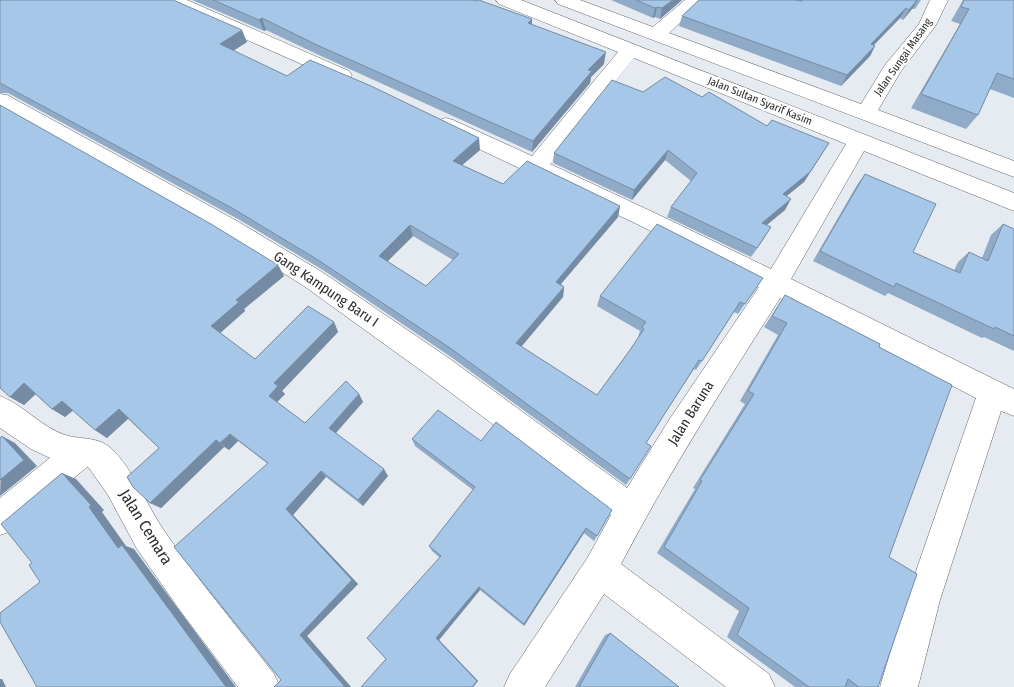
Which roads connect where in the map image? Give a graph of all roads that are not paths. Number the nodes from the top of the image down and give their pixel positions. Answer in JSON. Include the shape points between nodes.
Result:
{"nodes":[{"id":1,"x":172,"y":0,"type":"edge"},
{"id":2,"x":505,"y":0,"type":"edge"},
{"id":3,"x":564,"y":0,"type":"edge"},
{"id":4,"x":695,"y":0,"type":"edge"},
{"id":5,"x":940,"y":0,"type":"edge"},
{"id":6,"x":655,"y":35,"type":"junction"},
{"id":7,"x":630,"y":50,"type":"junction"},
{"id":8,"x":357,"y":82,"type":"edge"},
{"id":9,"x":0,"y":100,"type":"edge"},
{"id":10,"x":429,"y":116,"type":"edge"},
{"id":11,"x":862,"y":126,"type":"junction"},
{"id":12,"x":535,"y":167,"type":"junction"},
{"id":13,"x":1014,"y":169,"type":"edge"},
{"id":14,"x":1014,"y":202,"type":"edge"},
{"id":15,"x":775,"y":284,"type":"junction"},
{"id":16,"x":1003,"y":398,"type":"edge"},
{"id":17,"x":0,"y":410,"type":"edge"},
{"id":18,"x":79,"y":454,"type":"junction"},
{"id":19,"x":631,"y":511,"type":"junction"},
{"id":20,"x":0,"y":519,"type":"edge"},
{"id":21,"x":600,"y":568,"type":"junction"},
{"id":22,"x":262,"y":687,"type":"edge"},
{"id":23,"x":524,"y":687,"type":"edge"},
{"id":24,"x":756,"y":687,"type":"edge"},
{"id":25,"x":899,"y":687,"type":"edge"}],
"edges":[{"from":1,"to":8,"type":"street"},
{"from":2,"to":7,"type":"street","name":"Jalan Sultan Syarif Kasim"},
{"from":3,"to":6,"type":"street","name":"Jalan Sultan Syarif Kasim"},
{"from":4,"to":6,"type":"street"},
{"from":5,"to":11,"type":"street","name":"Jalan Sungai Masang","via":[[927,25],[892,69]]},
{"from":6,"to":11,"type":"street","name":"Jalan Sultan Syarif Kasim"},
{"from":7,"to":11,"type":"street","name":"Jalan Sultan Syarif Kasim"},
{"from":7,"to":12,"type":"street"},
{"from":9,"to":19,"type":"street","name":"Gang Kampung Baru I","via":[[228,227],[313,279],[440,368]]},
{"from":10,"to":12,"type":"street"},
{"from":11,"to":13,"type":"street","name":"Jalan Sultan Syarif Kasim"},
{"from":11,"to":14,"type":"street","name":"Jalan Sultan Syarif Kasim"},
{"from":11,"to":15,"type":"street","name":"Jalan Baruna"},
{"from":12,"to":15,"type":"street"},
{"from":15,"to":16,"type":"street"},
{"from":15,"to":19,"type":"street","name":"Jalan Baruna"},
{"from":16,"to":25,"type":"street","via":[[923,600]]},
{"from":17,"to":18,"type":"street","name":"Jalan Cemara","via":[[36,437]]},
{"from":18,"to":20,"type":"street"},
{"from":18,"to":22,"type":"street","name":"Jalan Cemara","via":[[88,452],[100,458],[194,601]]},
{"from":19,"to":21,"type":"street","name":"Jalan Baruna"},
{"from":21,"to":23,"type":"street","name":"Jalan Baruna"},
{"from":21,"to":24,"type":"street"}]}
